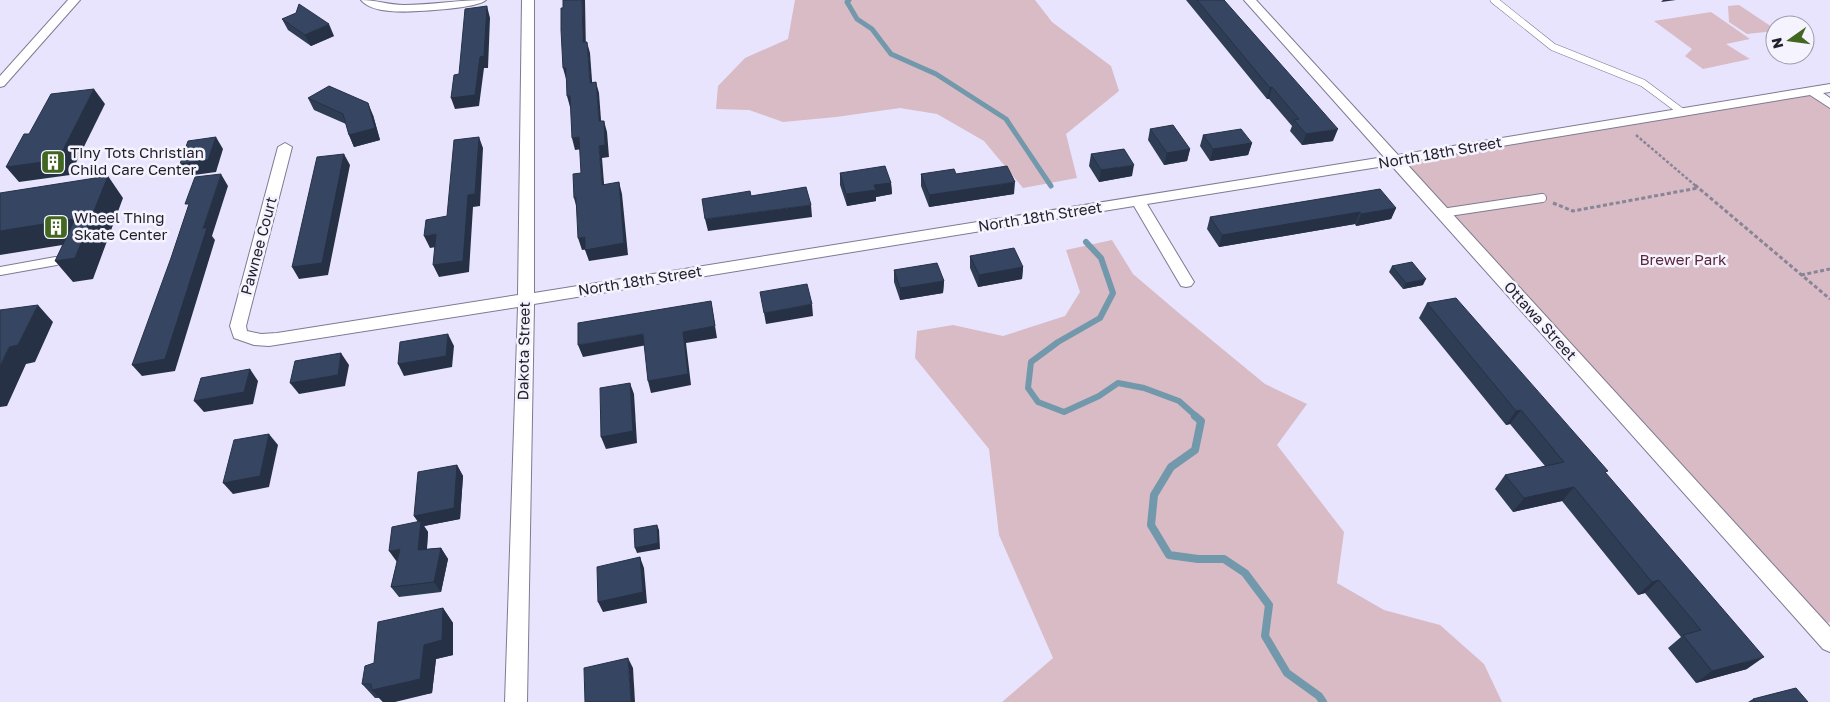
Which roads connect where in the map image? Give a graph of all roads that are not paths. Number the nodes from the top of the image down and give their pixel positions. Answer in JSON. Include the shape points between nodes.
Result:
{"nodes":[{"id":1,"x":74,"y":0,"type":"edge"},
{"id":2,"x":367,"y":0,"type":"edge"},
{"id":3,"x":480,"y":0,"type":"edge"},
{"id":4,"x":528,"y":0,"type":"edge"},
{"id":5,"x":1250,"y":0,"type":"edge"},
{"id":6,"x":1494,"y":0,"type":"edge"},
{"id":7,"x":0,"y":83,"type":"edge"},
{"id":8,"x":1830,"y":88,"type":"edge"},
{"id":9,"x":1810,"y":90,"type":"junction"},
{"id":10,"x":1830,"y":104,"type":"edge"},
{"id":11,"x":1682,"y":112,"type":"junction"},
{"id":12,"x":285,"y":147,"type":"dead end"},
{"id":13,"x":1394,"y":160,"type":"junction"},
{"id":14,"x":1542,"y":198,"type":"road end"},
{"id":15,"x":1138,"y":201,"type":"junction"},
{"id":16,"x":1442,"y":214,"type":"junction"},
{"id":17,"x":56,"y":261,"type":"edge"},
{"id":18,"x":0,"y":271,"type":"edge"},
{"id":19,"x":1186,"y":282,"type":"dead end"},
{"id":20,"x":526,"y":299,"type":"junction"},
{"id":21,"x":249,"y":340,"type":"joint"},
{"id":22,"x":1823,"y":624,"type":"edge"},
{"id":23,"x":1830,"y":642,"type":"edge"},
{"id":24,"x":516,"y":702,"type":"edge"}],
"edges":[{"from":1,"to":7,"type":"street"},
{"from":2,"to":3,"type":"street","via":[[382,8],[399,9]]},
{"from":4,"to":20,"type":"street","name":"Dakota Street"},
{"from":5,"to":13,"type":"street","name":"Ottawa Street"},
{"from":6,"to":11,"type":"lane","via":[[1553,47],[1643,84]]},
{"from":8,"to":9,"type":"street","name":"North 18th Street"},
{"from":9,"to":10,"type":"street"},
{"from":9,"to":11,"type":"street","name":"North 18th Street"},
{"from":11,"to":13,"type":"street","name":"North 18th Street"},
{"from":12,"to":21,"type":"street","name":"Pawnee Court","via":[[238,326],[240,334]]},
{"from":13,"to":15,"type":"street","name":"North 18th Street"},
{"from":13,"to":16,"type":"street","name":"Ottawa Street"},
{"from":14,"to":16,"type":"lane"},
{"from":15,"to":19,"type":"street"},
{"from":15,"to":20,"type":"street","name":"North 18th Street"},
{"from":16,"to":22,"type":"street","name":"Ottawa Street"},
{"from":17,"to":18,"type":"lane"},
{"from":20,"to":21,"type":"street","name":"North 18th Street","via":[[301,336]]},
{"from":20,"to":24,"type":"street","name":"Dakota Street"},
{"from":22,"to":23,"type":"street","name":"Ottawa Street"}]}
